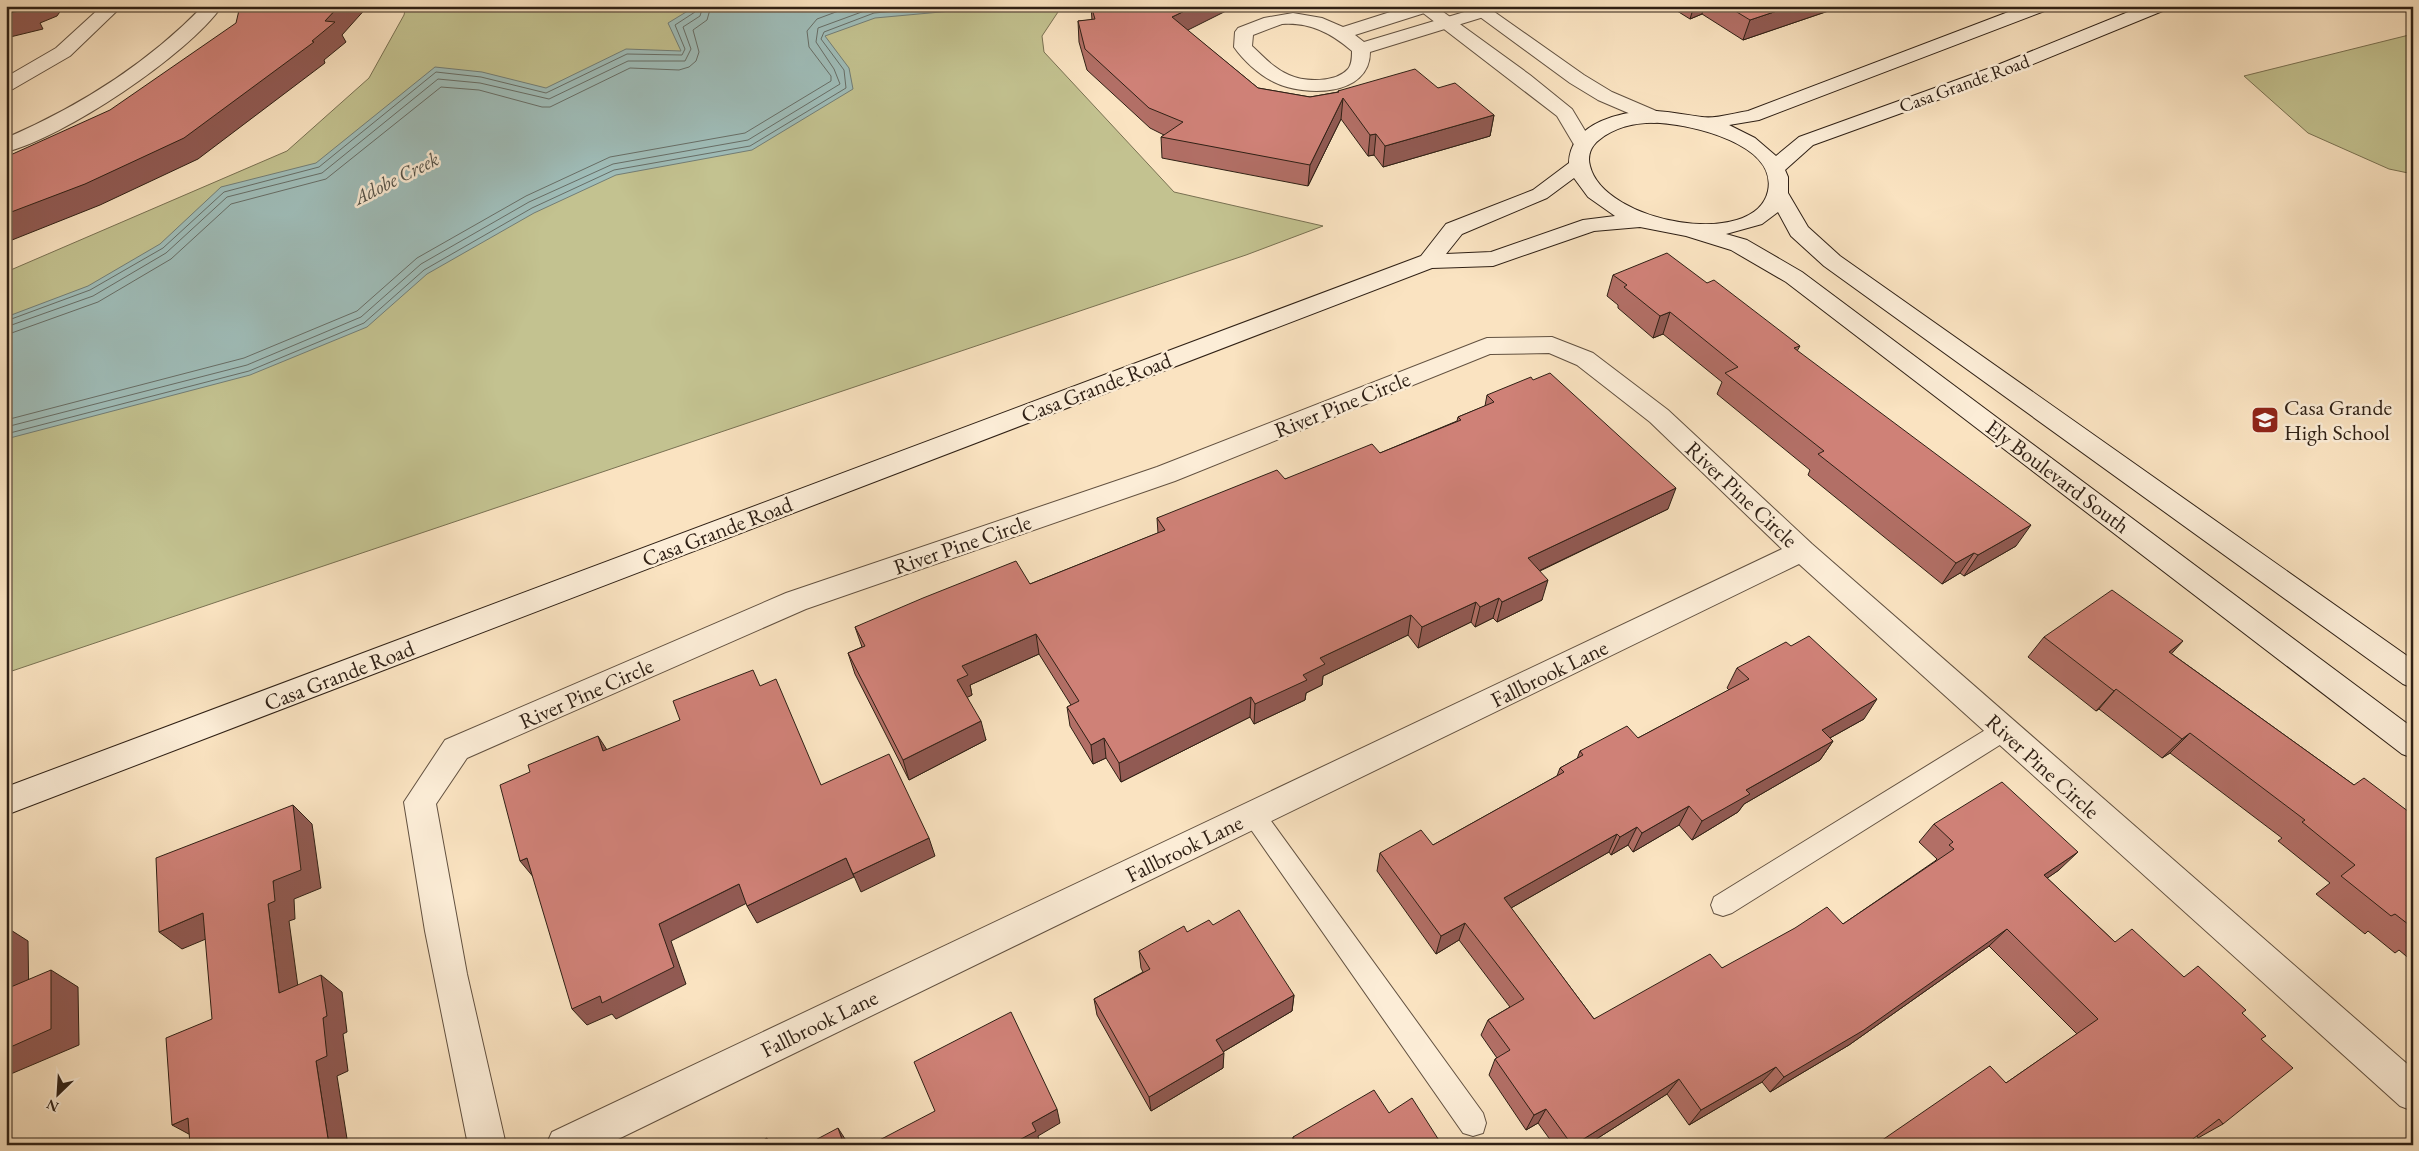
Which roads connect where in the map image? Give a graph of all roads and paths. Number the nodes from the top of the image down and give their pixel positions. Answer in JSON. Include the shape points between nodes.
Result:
{"nodes":[{"id":1,"x":113,"y":6,"type":"edge"},
{"id":2,"x":214,"y":6,"type":"edge"},
{"id":3,"x":2041,"y":6,"type":"edge"},
{"id":4,"x":2159,"y":6,"type":"edge"},
{"id":5,"x":1425,"y":7,"type":"edge"},
{"id":6,"x":1478,"y":9,"type":"edge"},
{"id":7,"x":1446,"y":23,"type":"junction"},
{"id":8,"x":1342,"y":33,"type":"junction"},
{"id":9,"x":1361,"y":49,"type":"junction"},
{"id":10,"x":6,"y":85,"type":"edge"},
{"id":11,"x":1654,"y":117,"type":"junction"},
{"id":12,"x":1703,"y":123,"type":"junction"},
{"id":13,"x":1584,"y":144,"type":"junction"},
{"id":14,"x":6,"y":146,"type":"edge"},
{"id":15,"x":1579,"y":165,"type":"junction"},
{"id":16,"x":1775,"y":168,"type":"junction"},
{"id":17,"x":1779,"y":195,"type":"junction"},
{"id":18,"x":1642,"y":220,"type":"junction"},
{"id":19,"x":1690,"y":230,"type":"junction"},
{"id":20,"x":1429,"y":261,"type":"junction"},
{"id":21,"x":1802,"y":551,"type":"junction"},
{"id":22,"x":2413,"y":676,"type":"edge"},
{"id":23,"x":2003,"y":731,"type":"junction"},
{"id":24,"x":2413,"y":745,"type":"edge"},
{"id":25,"x":6,"y":801,"type":"edge"},
{"id":26,"x":1253,"y":814,"type":"junction"},
{"id":27,"x":1723,"y":905,"type":"dead end"},
{"id":28,"x":2413,"y":1093,"type":"edge"},
{"id":29,"x":1473,"y":1123,"type":"dead end"},
{"id":30,"x":487,"y":1145,"type":"edge"},
{"id":31,"x":565,"y":1145,"type":"edge"}],
"edges":[{"from":1,"to":10,"type":"main road","via":[[63,52]]},
{"from":2,"to":14,"type":"main road","via":[[190,32],[110,92],[37,133]]},
{"from":3,"to":12,"type":"main road","name":"Casa Grande Road","via":[[1752,116]]},
{"from":4,"to":16,"type":"main road","name":"Casa Grande Road","via":[[1997,72],[1806,141]]},
{"from":5,"to":7,"type":"main road"},
{"from":5,"to":8,"type":"main road"},
{"from":6,"to":7,"type":"main road"},
{"from":6,"to":11,"type":"main road","via":[[1556,66],[1604,96]]},
{"from":7,"to":9,"type":"main road"},
{"from":7,"to":13,"type":"main road","via":[[1565,113]]},
{"from":8,"to":9,"type":"main road"},
{"from":8,"to":9,"type":"main road","via":[[1301,18],[1272,19],[1244,32],[1243,47],[1282,79],[1318,86],[1346,80],[1360,66]]},
{"from":11,"to":12,"type":"main road"},
{"from":11,"to":13,"type":"main road","via":[[1624,121],[1599,130]]},
{"from":12,"to":16,"type":"main road","via":[[1734,134],[1759,150]]},
{"from":13,"to":15,"type":"main road"},
{"from":15,"to":18,"type":"main road","via":[[1584,181],[1598,196]]},
{"from":15,"to":20,"type":"main road","via":[[1540,194],[1454,229]]},
{"from":16,"to":17,"type":"main road","via":[[1780,182]]},
{"from":17,"to":19,"type":"main road","via":[[1770,210],[1749,222],[1722,229]]},
{"from":17,"to":22,"type":"main road","name":"Ely Boulevard South","via":[[1799,231],[1832,262]]},
{"from":18,"to":19,"type":"main road"},
{"from":18,"to":20,"type":"main road","name":"Casa Grande Road","via":[[1591,226],[1494,259]]},
{"from":19,"to":24,"type":"main road","name":"Ely Boulevard South","via":[[1739,245],[1794,277]]},
{"from":20,"to":25,"type":"main road","name":"Casa Grande Road"},
{"from":21,"to":23,"type":"main road","name":"River Pine Circle"},
{"from":21,"to":26,"type":"main road","name":"Fallbrook Lane"},
{"from":21,"to":30,"type":"main road","name":"River Pine Circle","via":[[1659,416],[1585,359],[1552,345],[1487,346],[1166,474],[796,601],[456,749],[420,802],[430,872]]},
{"from":23,"to":27,"type":"lane"},
{"from":23,"to":28,"type":"main road","name":"River Pine Circle"},
{"from":26,"to":29,"type":"lane"},
{"from":26,"to":31,"type":"main road","name":"Fallbrook Lane"}]}
